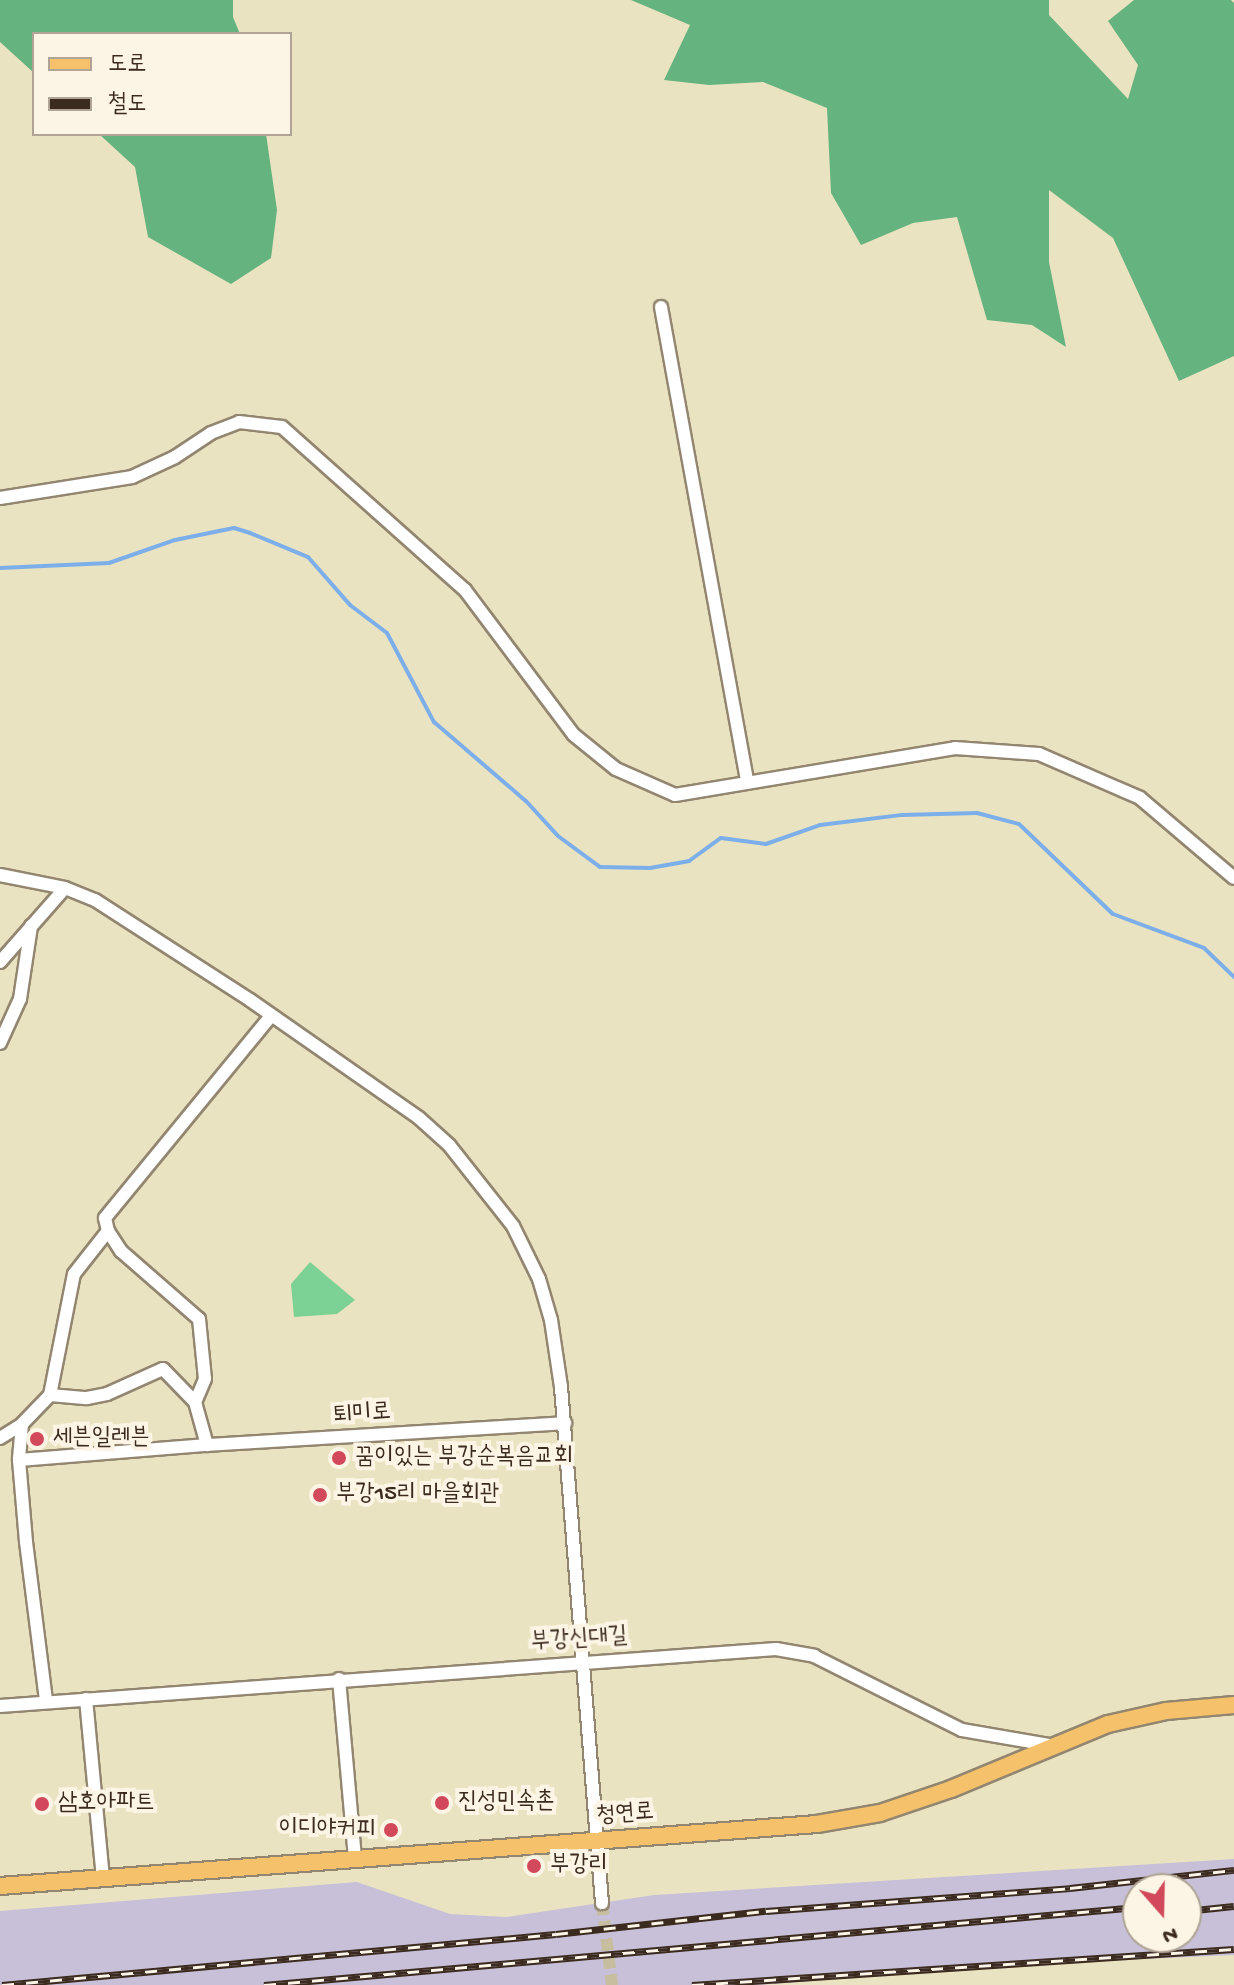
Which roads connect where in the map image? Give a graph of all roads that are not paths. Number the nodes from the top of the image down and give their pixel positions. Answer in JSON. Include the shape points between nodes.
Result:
{"nodes":[{"id":1,"x":661,"y":307,"type":"dead end"},
{"id":2,"x":0,"y":498,"type":"edge"},
{"id":3,"x":747,"y":780,"type":"junction"},
{"id":4,"x":0,"y":875,"type":"edge"},
{"id":5,"x":1234,"y":878,"type":"edge"},
{"id":6,"x":65,"y":888,"type":"junction"},
{"id":7,"x":31,"y":926,"type":"junction"},
{"id":8,"x":0,"y":962,"type":"edge"},
{"id":9,"x":271,"y":1016,"type":"junction"},
{"id":10,"x":0,"y":1043,"type":"edge"},
{"id":11,"x":108,"y":1231,"type":"junction"},
{"id":12,"x":50,"y":1395,"type":"junction"},
{"id":13,"x":195,"y":1402,"type":"junction"},
{"id":14,"x":565,"y":1423,"type":"junction"},
{"id":15,"x":22,"y":1424,"type":"junction"},
{"id":16,"x":0,"y":1438,"type":"edge"},
{"id":17,"x":207,"y":1445,"type":"junction"},
{"id":18,"x":19,"y":1460,"type":"junction"},
{"id":19,"x":581,"y":1662,"type":"junction"},
{"id":20,"x":339,"y":1679,"type":"junction"},
{"id":21,"x":86,"y":1699,"type":"junction"},
{"id":22,"x":46,"y":1701,"type":"junction"},
{"id":23,"x":1234,"y":1705,"type":"edge"},
{"id":24,"x":0,"y":1706,"type":"edge"},
{"id":25,"x":1055,"y":1746,"type":"junction"},
{"id":26,"x":595,"y":1841,"type":"junction"},
{"id":27,"x":355,"y":1859,"type":"junction"},
{"id":28,"x":103,"y":1879,"type":"junction"},
{"id":29,"x":0,"y":1886,"type":"edge"},
{"id":30,"x":602,"y":1903,"type":"tunnel mouth"}],
"edges":[{"from":1,"to":3,"type":"street"},
{"from":2,"to":3,"type":"street","via":[[132,477],[239,422],[282,427],[465,590],[574,735],[616,769],[675,795]]},
{"from":3,"to":5,"type":"street","via":[[955,748],[1039,754],[1140,798]]},
{"from":4,"to":6,"type":"street"},
{"from":6,"to":7,"type":"street"},
{"from":6,"to":9,"type":"street","via":[[95,900]]},
{"from":7,"to":8,"type":"street"},
{"from":7,"to":10,"type":"street","via":[[20,999]]},
{"from":9,"to":11,"type":"street","via":[[105,1218]]},
{"from":9,"to":14,"type":"street","via":[[419,1118],[485,1186],[513,1226],[539,1279],[551,1320]]},
{"from":11,"to":12,"type":"street","via":[[74,1274]]},
{"from":11,"to":13,"type":"street","via":[[121,1251],[199,1319],[205,1379]]},
{"from":12,"to":13,"type":"street","via":[[97,1396],[163,1369]]},
{"from":12,"to":15,"type":"street"},
{"from":13,"to":17,"type":"street"},
{"from":14,"to":17,"type":"street","name":"퇴미로"},
{"from":14,"to":19,"type":"street"},
{"from":15,"to":16,"type":"street"},
{"from":15,"to":18,"type":"street"},
{"from":17,"to":18,"type":"street"},
{"from":18,"to":22,"type":"street"},
{"from":19,"to":20,"type":"street","name":"부강신대길"},
{"from":19,"to":25,"type":"street","name":"부강신대길","via":[[776,1649],[814,1656],[962,1730]]},
{"from":19,"to":26,"type":"street"},
{"from":20,"to":21,"type":"street","name":"부강신대길"},
{"from":20,"to":27,"type":"street"},
{"from":21,"to":22,"type":"street","name":"부강신대길"},
{"from":21,"to":28,"type":"street"},
{"from":22,"to":24,"type":"street","name":"부강신대길"},
{"from":23,"to":25,"type":"main road","name":"청연로","via":[[1151,1714],[1108,1724]]},
{"from":25,"to":26,"type":"main road","name":"청연로","via":[[880,1813],[817,1824]]},
{"from":26,"to":27,"type":"main road","name":"청연로"},
{"from":26,"to":30,"type":"street"},
{"from":27,"to":28,"type":"main road","name":"청연로"},
{"from":28,"to":29,"type":"main road","name":"청연로"}]}
